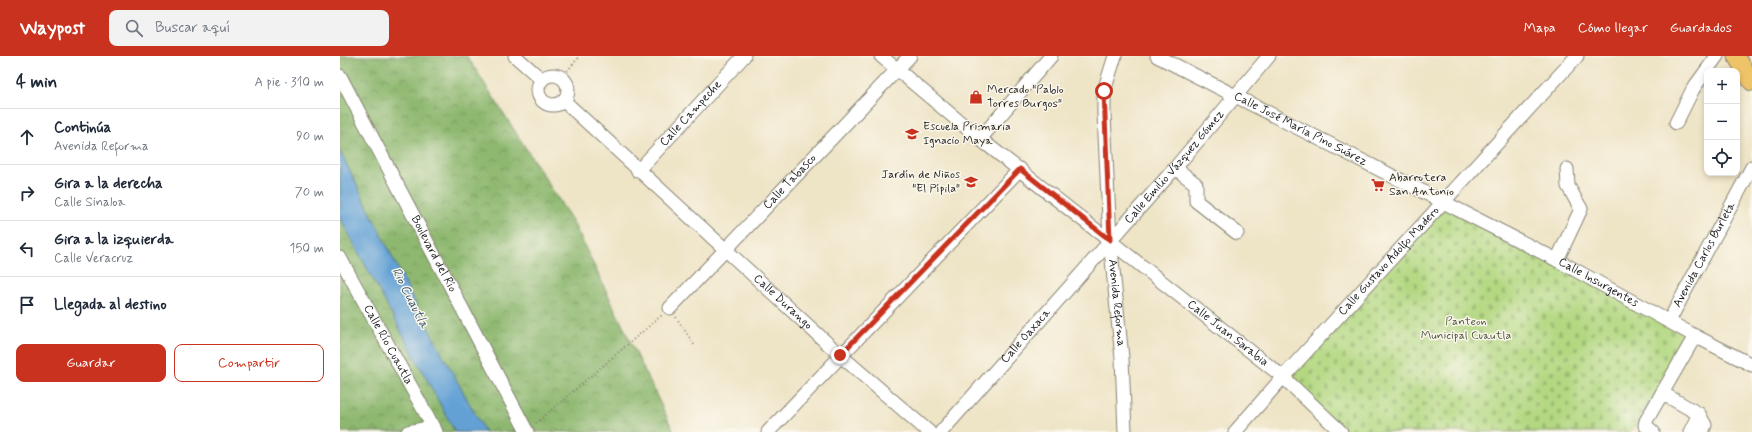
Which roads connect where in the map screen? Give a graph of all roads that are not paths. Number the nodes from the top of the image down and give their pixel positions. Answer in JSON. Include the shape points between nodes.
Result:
{"nodes":[{"id":1,"x":515,"y":56,"type":"edge"},
{"id":2,"x":744,"y":56,"type":"edge"},
{"id":3,"x":881,"y":56,"type":"edge"},
{"id":4,"x":910,"y":56,"type":"edge"},
{"id":5,"x":1051,"y":56,"type":"edge"},
{"id":6,"x":1115,"y":56,"type":"edge"},
{"id":7,"x":1157,"y":56,"type":"edge"},
{"id":8,"x":1269,"y":56,"type":"edge"},
{"id":9,"x":1577,"y":56,"type":"edge"},
{"id":10,"x":1717,"y":56,"type":"edge"},
{"id":11,"x":1736,"y":56,"type":"edge"},
{"id":12,"x":898,"y":69,"type":"junction"},
{"id":13,"x":340,"y":76,"type":"edge"},
{"id":14,"x":541,"y":79,"type":"junction"},
{"id":15,"x":1752,"y":82,"type":"edge"},
{"id":16,"x":1234,"y":95,"type":"junction"},
{"id":17,"x":564,"y":101,"type":"junction"},
{"id":18,"x":1676,"y":123,"type":"dead end"},
{"id":19,"x":980,"y":139,"type":"junction"},
{"id":20,"x":1752,"y":167,"type":"edge"},
{"id":21,"x":1174,"y":168,"type":"junction"},
{"id":22,"x":1020,"y":169,"type":"junction"},
{"id":23,"x":1567,"y":170,"type":"dead end"},
{"id":24,"x":638,"y":171,"type":"junction"},
{"id":25,"x":1444,"y":202,"type":"junction"},
{"id":26,"x":1237,"y":233,"type":"dead end"},
{"id":27,"x":1110,"y":240,"type":"junction"},
{"id":28,"x":725,"y":250,"type":"junction"},
{"id":29,"x":340,"y":258,"type":"edge"},
{"id":30,"x":1557,"y":260,"type":"junction"},
{"id":31,"x":670,"y":308,"type":"road end"},
{"id":32,"x":1669,"y":321,"type":"junction"},
{"id":33,"x":1695,"y":336,"type":"junction"},
{"id":34,"x":840,"y":355,"type":"junction"},
{"id":35,"x":1752,"y":365,"type":"edge"},
{"id":36,"x":1283,"y":377,"type":"junction"},
{"id":37,"x":1662,"y":393,"type":"junction"},
{"id":38,"x":1699,"y":414,"type":"junction"},
{"id":39,"x":435,"y":430,"type":"edge"},
{"id":40,"x":527,"y":431,"type":"edge"},
{"id":41,"x":408,"y":432,"type":"edge"},
{"id":42,"x":768,"y":432,"type":"edge"},
{"id":43,"x":929,"y":432,"type":"edge"},
{"id":44,"x":940,"y":432,"type":"edge"},
{"id":45,"x":1125,"y":432,"type":"edge"},
{"id":46,"x":1235,"y":432,"type":"edge"},
{"id":47,"x":1341,"y":432,"type":"edge"},
{"id":48,"x":1653,"y":432,"type":"edge"},
{"id":49,"x":1690,"y":432,"type":"edge"},
{"id":50,"x":1702,"y":432,"type":"edge"}],
"edges":[{"from":1,"to":14,"type":"street"},
{"from":2,"to":24,"type":"street","name":"Calle Campeche"},
{"from":3,"to":12,"type":"street","name":"Calle Juan Sarabia"},
{"from":4,"to":12,"type":"street","name":"Calle Tabasco"},
{"from":5,"to":19,"type":"street"},
{"from":6,"to":27,"type":"street","name":"Avenida Reforma","via":[[1104,91]]},
{"from":7,"to":16,"type":"street","name":"Calle José María Pino Suárez"},
{"from":8,"to":16,"type":"street","name":"Calle Emilio Vázquez Gómez"},
{"from":9,"to":25,"type":"street","name":"Calle Gustavo Adolfo Madero"},
{"from":10,"to":18,"type":"street","via":[[1693,89]]},
{"from":11,"to":15,"type":"main road"},
{"from":12,"to":19,"type":"street","name":"Calle Juan Sarabia"},
{"from":12,"to":28,"type":"street","name":"Calle Tabasco"},
{"from":13,"to":40,"type":"street","name":"Boulevard del Río"},
{"from":14,"to":17,"type":"street","via":[[537,90],[542,101],[552,106]]},
{"from":14,"to":17,"type":"street","via":[[551,74],[562,77],[569,89]]},
{"from":16,"to":21,"type":"street","name":"Calle Emilio Vázquez Gómez"},
{"from":16,"to":25,"type":"street","name":"Calle José María Pino Suárez"},
{"from":17,"to":24,"type":"street","name":"Calle Durango"},
{"from":19,"to":22,"type":"street","name":"Calle Juan Sarabia"},
{"from":20,"to":32,"type":"street","name":"Avenida Carlos Burleta"},
{"from":21,"to":26,"type":"street","via":[[1196,184],[1196,201]]},
{"from":21,"to":27,"type":"street","name":"Calle Emilio Vázquez Gómez"},
{"from":22,"to":27,"type":"street","name":"Calle Juan Sarabia"},
{"from":22,"to":34,"type":"street"},
{"from":23,"to":30,"type":"street","via":[[1568,186],[1581,209]]},
{"from":24,"to":28,"type":"street","name":"Calle Durango"},
{"from":25,"to":30,"type":"street","name":"Calle Insurgentes"},
{"from":25,"to":36,"type":"street","name":"Calle Gustavo Adolfo Madero"},
{"from":27,"to":36,"type":"street","name":"Calle Juan Sarabia"},
{"from":27,"to":44,"type":"street","name":"Calle Oaxaca"},
{"from":27,"to":45,"type":"street","name":"Avenida Reforma","via":[[1122,358]]},
{"from":28,"to":31,"type":"street","name":"Calle Tabasco"},
{"from":28,"to":34,"type":"street","name":"Calle Durango"},
{"from":29,"to":39,"type":"street","name":"Calle Río Cuautla"},
{"from":30,"to":32,"type":"street","name":"Calle Insurgentes"},
{"from":32,"to":33,"type":"street","name":"Calle Insurgentes"},
{"from":33,"to":35,"type":"street","name":"Calle Insurgentes"},
{"from":33,"to":37,"type":"street"},
{"from":34,"to":42,"type":"street"},
{"from":34,"to":43,"type":"street","name":"Calle Durango"},
{"from":36,"to":46,"type":"street","name":"Calle Gustavo Adolfo Madero"},
{"from":36,"to":47,"type":"street","name":"Calle Juan Sarabia"},
{"from":37,"to":38,"type":"street"},
{"from":37,"to":48,"type":"street","via":[[1646,421],[1645,426]]},
{"from":38,"to":49,"type":"street"},
{"from":38,"to":50,"type":"street","via":[[1705,425]]},
{"from":39,"to":41,"type":"street"}]}
